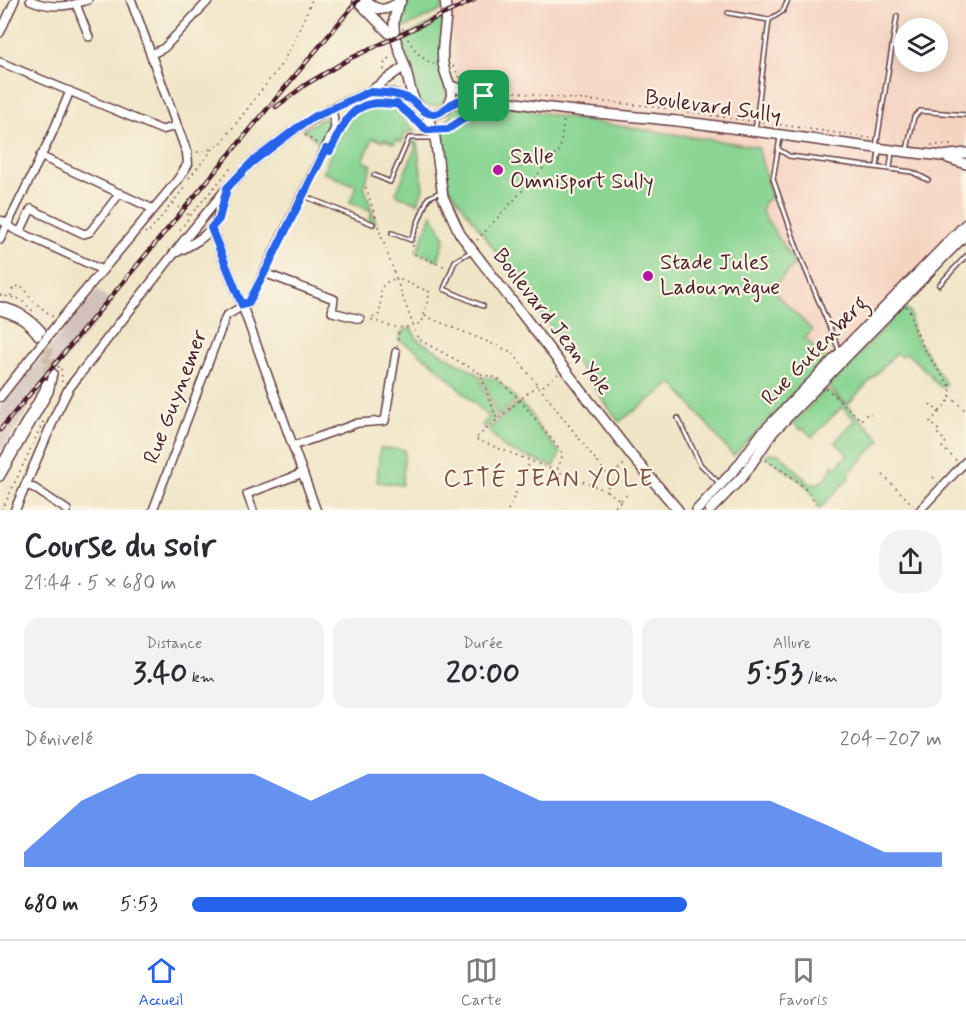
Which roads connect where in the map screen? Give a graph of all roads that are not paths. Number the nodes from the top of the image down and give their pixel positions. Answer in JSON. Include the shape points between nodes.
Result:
{"nodes":[{"id":1,"x":15,"y":0,"type":"edge"},
{"id":2,"x":30,"y":0,"type":"edge"},
{"id":3,"x":88,"y":0,"type":"edge"},
{"id":4,"x":131,"y":0,"type":"edge"},
{"id":5,"x":209,"y":0,"type":"edge"},
{"id":6,"x":357,"y":0,"type":"edge"},
{"id":7,"x":365,"y":0,"type":"edge"},
{"id":8,"x":401,"y":0,"type":"edge"},
{"id":9,"x":788,"y":0,"type":"edge"},
{"id":10,"x":446,"y":1,"type":"edge"},
{"id":11,"x":76,"y":4,"type":"junction"},
{"id":12,"x":728,"y":13,"type":"dead end"},
{"id":13,"x":897,"y":16,"type":"dead end"},
{"id":14,"x":770,"y":20,"type":"junction"},
{"id":15,"x":0,"y":33,"type":"edge"},
{"id":16,"x":89,"y":37,"type":"dead end"},
{"id":17,"x":394,"y":38,"type":"junction"},
{"id":18,"x":152,"y":54,"type":"junction"},
{"id":19,"x":0,"y":62,"type":"edge"},
{"id":20,"x":405,"y":66,"type":"junction"},
{"id":21,"x":451,"y":86,"type":"junction"},
{"id":22,"x":70,"y":91,"type":"junction"},
{"id":23,"x":369,"y":92,"type":"junction"},
{"id":24,"x":481,"y":96,"type":"junction"},
{"id":25,"x":413,"y":100,"type":"junction"},
{"id":26,"x":332,"y":108,"type":"junction"},
{"id":27,"x":446,"y":108,"type":"junction"},
{"id":28,"x":426,"y":112,"type":"junction"},
{"id":29,"x":966,"y":115,"type":"edge"},
{"id":30,"x":176,"y":126,"type":"junction"},
{"id":31,"x":755,"y":132,"type":"junction"},
{"id":32,"x":434,"y":133,"type":"junction"},
{"id":33,"x":780,"y":136,"type":"junction"},
{"id":34,"x":877,"y":146,"type":"junction"},
{"id":35,"x":778,"y":149,"type":"junction"},
{"id":36,"x":892,"y":151,"type":"junction"},
{"id":37,"x":907,"y":152,"type":"junction"},
{"id":38,"x":962,"y":152,"type":"edge"},
{"id":39,"x":40,"y":156,"type":"junction"},
{"id":40,"x":942,"y":156,"type":"junction"},
{"id":41,"x":966,"y":165,"type":"edge"},
{"id":42,"x":877,"y":166,"type":"junction"},
{"id":43,"x":890,"y":168,"type":"junction"},
{"id":44,"x":374,"y":175,"type":"dead end"},
{"id":45,"x":928,"y":180,"type":"dead end"},
{"id":46,"x":227,"y":188,"type":"junction"},
{"id":47,"x":442,"y":191,"type":"junction"},
{"id":48,"x":120,"y":193,"type":"junction"},
{"id":49,"x":302,"y":196,"type":"junction"},
{"id":50,"x":153,"y":209,"type":"junction"},
{"id":51,"x":0,"y":220,"type":"edge"},
{"id":52,"x":8,"y":224,"type":"junction"},
{"id":53,"x":373,"y":224,"type":"dead end"},
{"id":54,"x":966,"y":224,"type":"edge"},
{"id":55,"x":211,"y":228,"type":"junction"},
{"id":56,"x":20,"y":232,"type":"junction"},
{"id":57,"x":392,"y":233,"type":"dead end"},
{"id":58,"x":966,"y":234,"type":"edge"},
{"id":59,"x":0,"y":240,"type":"edge"},
{"id":60,"x":473,"y":247,"type":"junction"},
{"id":61,"x":174,"y":254,"type":"junction"},
{"id":62,"x":966,"y":256,"type":"edge"},
{"id":63,"x":102,"y":270,"type":"junction"},
{"id":64,"x":264,"y":273,"type":"junction"},
{"id":65,"x":939,"y":285,"type":"dead end"},
{"id":66,"x":242,"y":305,"type":"junction"},
{"id":67,"x":0,"y":306,"type":"edge"},
{"id":68,"x":483,"y":306,"type":"dead end"},
{"id":69,"x":0,"y":312,"type":"edge"},
{"id":70,"x":366,"y":319,"type":"road end"},
{"id":71,"x":396,"y":352,"type":"road end"},
{"id":72,"x":840,"y":353,"type":"junction"},
{"id":73,"x":53,"y":373,"type":"tunnel mouth"},
{"id":74,"x":46,"y":383,"type":"tunnel mouth"},
{"id":75,"x":0,"y":397,"type":"edge"},
{"id":76,"x":678,"y":418,"type":"dead end"},
{"id":77,"x":293,"y":446,"type":"junction"},
{"id":78,"x":964,"y":464,"type":"edge"},
{"id":79,"x":0,"y":466,"type":"edge"},
{"id":80,"x":303,"y":473,"type":"junction"},
{"id":81,"x":0,"y":477,"type":"edge"},
{"id":82,"x":721,"y":484,"type":"junction"},
{"id":83,"x":25,"y":485,"type":"junction"},
{"id":84,"x":15,"y":510,"type":"edge"},
{"id":85,"x":67,"y":510,"type":"edge"},
{"id":86,"x":153,"y":510,"type":"edge"},
{"id":87,"x":253,"y":510,"type":"edge"},
{"id":88,"x":316,"y":510,"type":"edge"},
{"id":89,"x":678,"y":510,"type":"edge"},
{"id":90,"x":697,"y":510,"type":"edge"},
{"id":91,"x":710,"y":510,"type":"edge"},
{"id":92,"x":919,"y":510,"type":"edge"}],
"edges":[{"from":1,"to":15,"type":"street"},
{"from":2,"to":11,"type":"street","via":[[49,6]]},
{"from":3,"to":11,"type":"street"},
{"from":4,"to":18,"type":"street"},
{"from":5,"to":18,"type":"street","via":[[164,48]]},
{"from":6,"to":17,"type":"main road"},
{"from":7,"to":8,"type":"main road","via":[[376,9],[387,10]]},
{"from":8,"to":17,"type":"main road","via":[[393,19]]},
{"from":9,"to":14,"type":"lane","via":[[783,11]]},
{"from":10,"to":21,"type":"main road","via":[[443,64]]},
{"from":11,"to":16,"type":"street"},
{"from":12,"to":14,"type":"lane"},
{"from":13,"to":34,"type":"lane"},
{"from":14,"to":31,"type":"lane"},
{"from":17,"to":20,"type":"main road"},
{"from":18,"to":30,"type":"street"},
{"from":19,"to":22,"type":"street"},
{"from":20,"to":23,"type":"street"},
{"from":20,"to":25,"type":"main road"},
{"from":21,"to":24,"type":"main road","name":"Boulevard Sully"},
{"from":21,"to":27,"type":"main road","name":"Boulevard Jean Yole"},
{"from":22,"to":30,"type":"street","via":[[162,130]]},
{"from":22,"to":39,"type":"street"},
{"from":23,"to":25,"type":"street","via":[[393,93]]},
{"from":23,"to":26,"type":"street"},
{"from":24,"to":27,"type":"main road","name":"Boulevard Sully"},
{"from":24,"to":31,"type":"main road","name":"Boulevard Sully","via":[[566,104]]},
{"from":25,"to":28,"type":"main road"},
{"from":26,"to":46,"type":"street","via":[[297,128],[251,163]]},
{"from":26,"to":49,"type":"street","name":"Rue Guynemer","via":[[335,128]]},
{"from":27,"to":28,"type":"main road","name":"Boulevard Sully","via":[[434,114]]},
{"from":27,"to":32,"type":"main road","name":"Boulevard Jean Yole"},
{"from":28,"to":32,"type":"main road","name":"Boulevard Jean Yole"},
{"from":29,"to":37,"type":"lane","via":[[926,110],[917,113]]},
{"from":30,"to":50,"type":"street","via":[[188,164]]},
{"from":31,"to":33,"type":"main road","name":"Boulevard Sully"},
{"from":32,"to":44,"type":"lane","via":[[410,138],[390,182]]},
{"from":32,"to":47,"type":"main road","name":"Boulevard Jean Yole"},
{"from":33,"to":34,"type":"main road","name":"Boulevard Sully"},
{"from":33,"to":35,"type":"lane"},
{"from":34,"to":36,"type":"main road","name":"Boulevard Sully"},
{"from":34,"to":42,"type":"lane"},
{"from":35,"to":42,"type":"lane","via":[[789,156]]},
{"from":35,"to":72,"type":"lane","via":[[773,179]]},
{"from":36,"to":37,"type":"main road","name":"Boulevard Sully"},
{"from":36,"to":43,"type":"lane"},
{"from":37,"to":40,"type":"main road","name":"Boulevard Sully"},
{"from":38,"to":40,"type":"main road","name":"Boulevard Sully"},
{"from":39,"to":48,"type":"street"},
{"from":39,"to":52,"type":"street"},
{"from":40,"to":41,"type":"main road","name":"Boulevard Sully"},
{"from":42,"to":43,"type":"lane"},
{"from":43,"to":45,"type":"lane"},
{"from":46,"to":55,"type":"street","via":[[219,219]]},
{"from":46,"to":61,"type":"street"},
{"from":47,"to":57,"type":"lane","via":[[428,198],[413,238],[408,240]]},
{"from":47,"to":60,"type":"main road","name":"Boulevard Jean Yole","via":[[458,231]]},
{"from":48,"to":50,"type":"street"},
{"from":48,"to":56,"type":"street","via":[[90,232],[84,234],[31,209]]},
{"from":49,"to":53,"type":"lane"},
{"from":49,"to":64,"type":"street","name":"Rue Guynemer"},
{"from":50,"to":63,"type":"street"},
{"from":51,"to":52,"type":"street"},
{"from":52,"to":56,"type":"street"},
{"from":52,"to":59,"type":"street"},
{"from":54,"to":72,"type":"main road","name":"Rue Gutenberg"},
{"from":55,"to":61,"type":"street","via":[[200,241]]},
{"from":55,"to":66,"type":"street"},
{"from":56,"to":63,"type":"street"},
{"from":58,"to":91,"type":"main road","name":"Rue Gutenberg","via":[[773,432],[744,475]]},
{"from":60,"to":68,"type":"lane","via":[[455,261],[444,289]]},
{"from":60,"to":89,"type":"main road","name":"Boulevard Jean Yole","via":[[564,369]]},
{"from":61,"to":83,"type":"street","via":[[86,373],[69,388]]},
{"from":62,"to":65,"type":"lane"},
{"from":63,"to":75,"type":"street"},
{"from":64,"to":66,"type":"street","name":"Rue Guynemer","via":[[249,302]]},
{"from":64,"to":70,"type":"street","via":[[334,299],[332,312]]},
{"from":66,"to":77,"type":"street"},
{"from":66,"to":86,"type":"street","name":"Rue Guynemer","via":[[226,316]]},
{"from":67,"to":69,"type":"street","via":[[33,320],[40,334],[20,318]]},
{"from":71,"to":77,"type":"street","via":[[385,421],[358,423]]},
{"from":72,"to":82,"type":"main road","name":"Rue Gutenberg","via":[[762,433]]},
{"from":73,"to":81,"type":"street","via":[[49,392]]},
{"from":74,"to":79,"type":"street"},
{"from":76,"to":82,"type":"lane","via":[[700,464]]},
{"from":77,"to":80,"type":"street"},
{"from":78,"to":92,"type":"street"},
{"from":80,"to":87,"type":"street","via":[[247,494]]},
{"from":80,"to":88,"type":"street"},
{"from":82,"to":90,"type":"main road","name":"Rue Gutenberg"},
{"from":83,"to":84,"type":"street"},
{"from":83,"to":85,"type":"street"}]}
